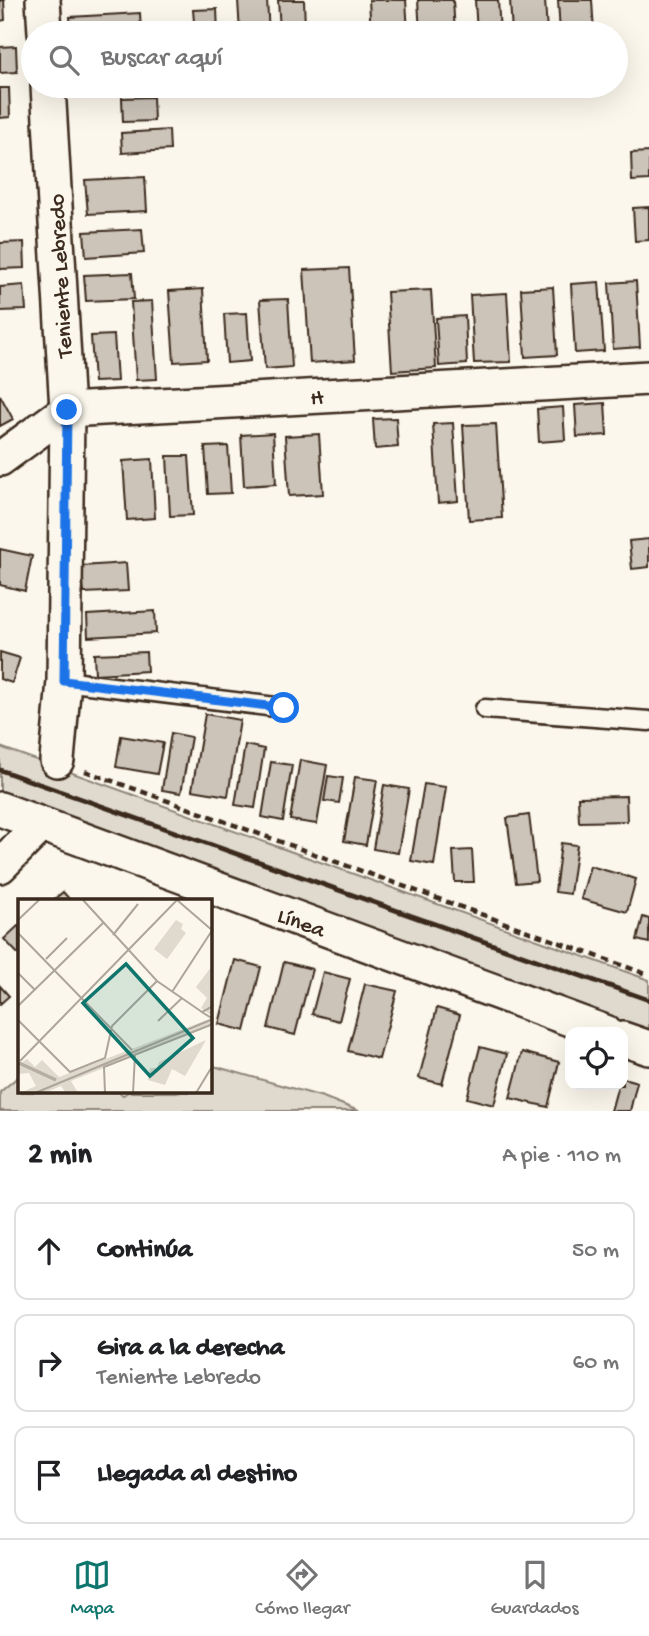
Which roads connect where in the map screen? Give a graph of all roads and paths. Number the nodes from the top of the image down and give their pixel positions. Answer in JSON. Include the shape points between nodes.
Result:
{"nodes":[{"id":1,"x":43,"y":0,"type":"edge"},
{"id":2,"x":44,"y":21,"type":"edge"},
{"id":3,"x":49,"y":98,"type":"edge"},
{"id":4,"x":649,"y":378,"type":"edge"},
{"id":5,"x":67,"y":410,"type":"junction"},
{"id":6,"x":0,"y":459,"type":"edge"},
{"id":7,"x":64,"y":681,"type":"junction"},
{"id":8,"x":284,"y":708,"type":"dead end"},
{"id":9,"x":485,"y":709,"type":"dead end"},
{"id":10,"x":649,"y":722,"type":"edge"},
{"id":11,"x":57,"y":760,"type":"joint"},
{"id":12,"x":0,"y":810,"type":"edge"},
{"id":13,"x":41,"y":825,"type":"junction"},
{"id":14,"x":0,"y":866,"type":"edge"},
{"id":15,"x":649,"y":975,"type":"edge"},
{"id":16,"x":591,"y":1027,"type":"edge"},
{"id":17,"x":628,"y":1041,"type":"edge"},
{"id":18,"x":649,"y":1048,"type":"edge"}],
"edges":[{"from":1,"to":2,"type":"street"},
{"from":3,"to":5,"type":"street","name":"Teniente Lebredo"},
{"from":4,"to":5,"type":"street","name":"H"},
{"from":5,"to":6,"type":"street"},
{"from":5,"to":7,"type":"street","name":"Teniente Lebredo"},
{"from":7,"to":8,"type":"lane"},
{"from":7,"to":11,"type":"street","name":"Teniente Lebredo"},
{"from":9,"to":10,"type":"lane"},
{"from":11,"to":15,"type":"path"},
{"from":12,"to":13,"type":"street","name":"Línea"},
{"from":13,"to":14,"type":"street"},
{"from":13,"to":16,"type":"street","name":"Línea"},
{"from":17,"to":18,"type":"street"}]}
